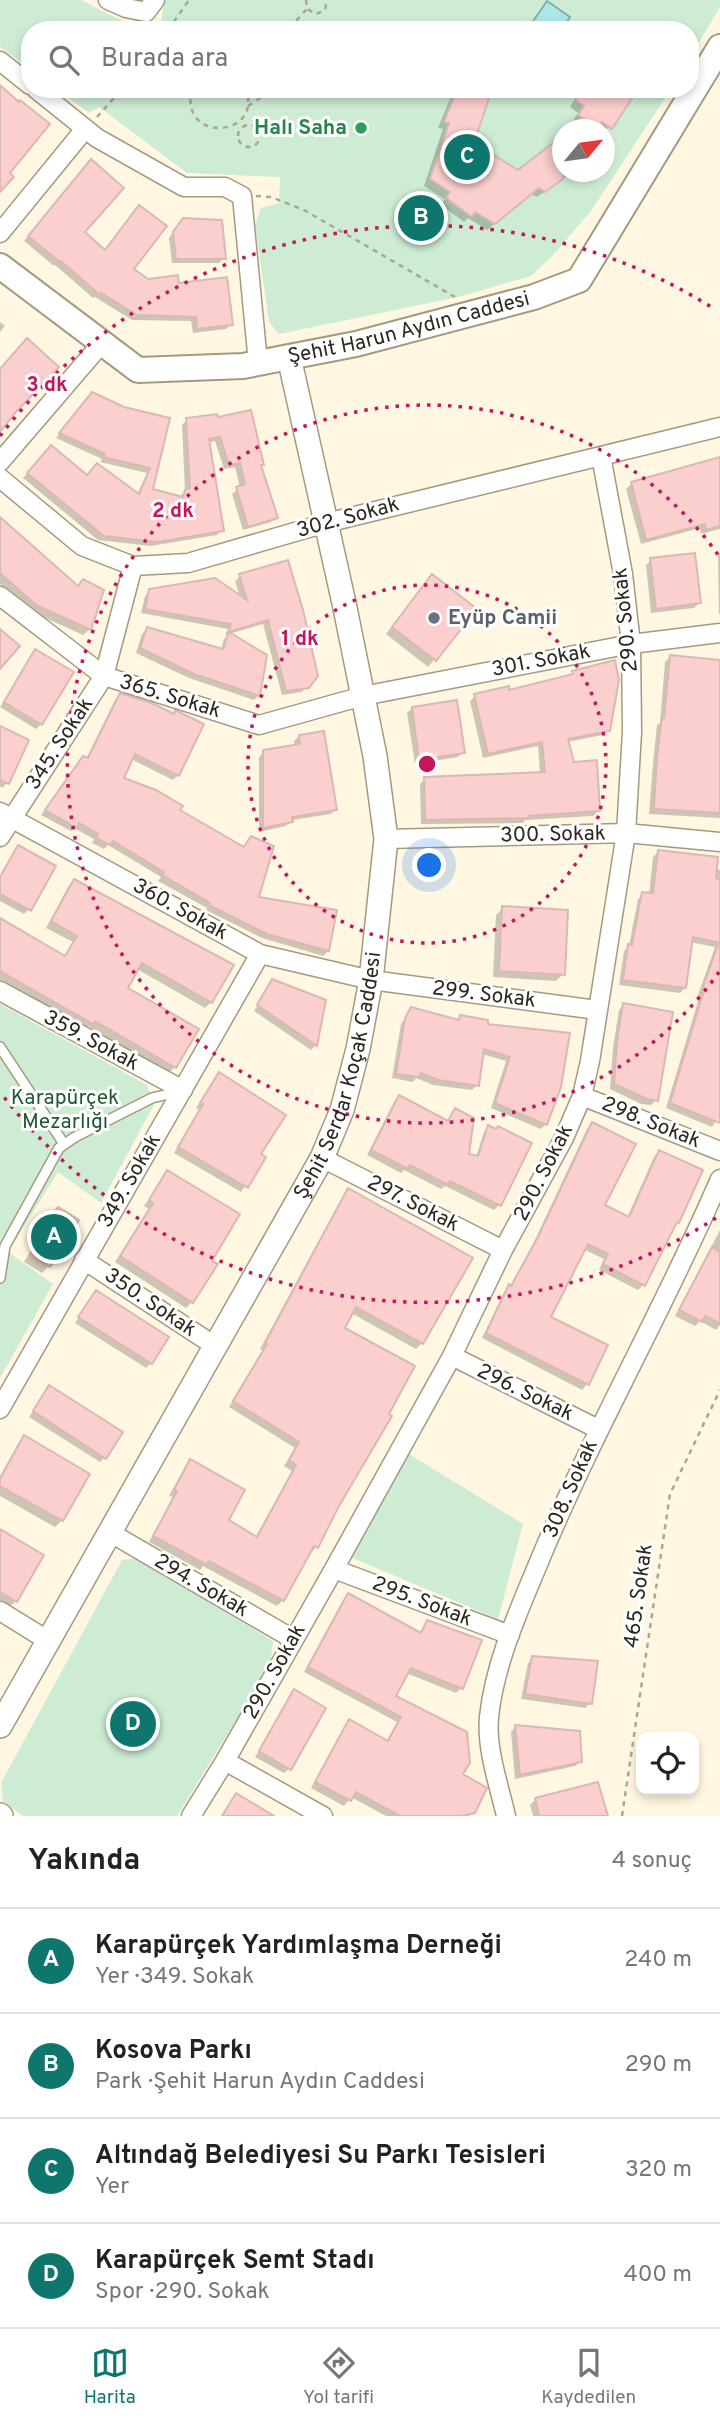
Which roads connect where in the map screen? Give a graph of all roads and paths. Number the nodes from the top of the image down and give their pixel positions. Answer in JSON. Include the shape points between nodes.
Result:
{"nodes":[{"id":1,"x":108,"y":0,"type":"edge"},
{"id":2,"x":155,"y":0,"type":"edge"},
{"id":3,"x":189,"y":0,"type":"edge"},
{"id":4,"x":306,"y":0,"type":"edge"},
{"id":5,"x":327,"y":0,"type":"edge"},
{"id":6,"x":307,"y":9,"type":"junction"},
{"id":7,"x":174,"y":21,"type":"edge"},
{"id":8,"x":296,"y":21,"type":"edge"},
{"id":9,"x":720,"y":47,"type":"edge"},
{"id":10,"x":0,"y":61,"type":"edge"},
{"id":11,"x":21,"y":78,"type":"edge"},
{"id":12,"x":699,"y":82,"type":"edge"},
{"id":13,"x":47,"y":98,"type":"edge"},
{"id":14,"x":114,"y":98,"type":"edge"},
{"id":15,"x":192,"y":98,"type":"edge"},
{"id":16,"x":247,"y":98,"type":"edge"},
{"id":17,"x":260,"y":98,"type":"edge"},
{"id":18,"x":689,"y":98,"type":"edge"},
{"id":19,"x":248,"y":106,"type":"junction"},
{"id":20,"x":238,"y":122,"type":"junction"},
{"id":21,"x":243,"y":127,"type":"junction"},
{"id":22,"x":85,"y":129,"type":"junction"},
{"id":23,"x":242,"y":196,"type":"junction"},
{"id":24,"x":0,"y":233,"type":"edge"},
{"id":25,"x":0,"y":265,"type":"edge"},
{"id":26,"x":478,"y":312,"type":"junction"},
{"id":27,"x":102,"y":343,"type":"junction"},
{"id":28,"x":289,"y":357,"type":"junction"},
{"id":29,"x":258,"y":363,"type":"junction"},
{"id":30,"x":720,"y":427,"type":"edge"},
{"id":31,"x":601,"y":456,"type":"junction"},
{"id":32,"x":0,"y":462,"type":"edge"},
{"id":33,"x":0,"y":478,"type":"edge"},
{"id":34,"x":326,"y":523,"type":"junction"},
{"id":35,"x":133,"y":566,"type":"junction"},
{"id":36,"x":0,"y":596,"type":"edge"},
{"id":37,"x":720,"y":633,"type":"edge"},
{"id":38,"x":631,"y":644,"type":"junction"},
{"id":39,"x":104,"y":676,"type":"junction"},
{"id":40,"x":363,"y":696,"type":"junction"},
{"id":41,"x":6,"y":816,"type":"edge"},
{"id":42,"x":626,"y":833,"type":"junction"},
{"id":43,"x":0,"y":837,"type":"edge"},
{"id":44,"x":386,"y":839,"type":"junction"},
{"id":45,"x":720,"y":842,"type":"edge"},
{"id":46,"x":260,"y":954,"type":"junction"},
{"id":47,"x":371,"y":980,"type":"junction"},
{"id":48,"x":0,"y":991,"type":"edge"},
{"id":49,"x":597,"y":1010,"type":"junction"},
{"id":50,"x":0,"y":1047,"type":"edge"},
{"id":51,"x":183,"y":1090,"type":"junction"},
{"id":52,"x":582,"y":1096,"type":"junction"},
{"id":53,"x":64,"y":1144,"type":"junction"},
{"id":54,"x":720,"y":1151,"type":"edge"},
{"id":55,"x":322,"y":1158,"type":"junction"},
{"id":56,"x":720,"y":1179,"type":"edge"},
{"id":57,"x":503,"y":1250,"type":"junction"},
{"id":58,"x":84,"y":1260,"type":"junction"},
{"id":59,"x":0,"y":1278,"type":"edge"},
{"id":60,"x":215,"y":1346,"type":"junction"},
{"id":61,"x":452,"y":1356,"type":"junction"},
{"id":62,"x":720,"y":1390,"type":"edge"},
{"id":63,"x":0,"y":1409,"type":"edge"},
{"id":64,"x":598,"y":1429,"type":"junction"},
{"id":65,"x":109,"y":1532,"type":"junction"},
{"id":66,"x":334,"y":1569,"type":"junction"},
{"id":67,"x":0,"y":1611,"type":"edge"},
{"id":68,"x":510,"y":1635,"type":"junction"},
{"id":69,"x":293,"y":1639,"type":"junction"},
{"id":70,"x":47,"y":1640,"type":"junction"},
{"id":71,"x":0,"y":1726,"type":"edge"},
{"id":72,"x":225,"y":1761,"type":"junction"},
{"id":73,"x":191,"y":1816,"type":"edge"},
{"id":74,"x":323,"y":1816,"type":"edge"},
{"id":75,"x":506,"y":1816,"type":"edge"},
{"id":76,"x":622,"y":1816,"type":"edge"}],
"edges":[{"from":1,"to":2,"type":"street","via":[[139,12],[146,12]]},
{"from":3,"to":7,"type":"path"},
{"from":4,"to":6,"type":"path"},
{"from":5,"to":6,"type":"path","via":[[322,13]]},
{"from":6,"to":8,"type":"path"},
{"from":9,"to":12,"type":"main road","name":"Şehit Harun Aydın Caddesi"},
{"from":10,"to":11,"type":"street"},
{"from":13,"to":22,"type":"street"},
{"from":14,"to":22,"type":"path"},
{"from":15,"to":20,"type":"path","via":[[191,107],[202,123],[220,129]]},
{"from":16,"to":19,"type":"path"},
{"from":17,"to":19,"type":"path"},
{"from":18,"to":26,"type":"main road","name":"Şehit Harun Aydın Caddesi","via":[[579,280]]},
{"from":19,"to":20,"type":"path"},
{"from":20,"to":21,"type":"path"},
{"from":21,"to":21,"type":"path","via":[[239,141],[254,146],[259,131],[250,125]]},
{"from":22,"to":23,"type":"street","via":[[184,187],[225,187]]},
{"from":22,"to":24,"type":"street"},
{"from":23,"to":26,"type":"path","via":[[271,197],[303,210]]},
{"from":23,"to":29,"type":"street"},
{"from":25,"to":27,"type":"main road","name":"Şehit Harun Aydın Caddesi"},
{"from":26,"to":28,"type":"main road","name":"Şehit Harun Aydın Caddesi"},
{"from":27,"to":29,"type":"main road","name":"Şehit Harun Aydın Caddesi","via":[[138,370]]},
{"from":27,"to":32,"type":"street"},
{"from":28,"to":29,"type":"main road","name":"Şehit Harun Aydın Caddesi"},
{"from":28,"to":34,"type":"street","name":"Şehit Serdar Koçak Caddesi"},
{"from":30,"to":31,"type":"street","name":"302. Sokak"},
{"from":31,"to":34,"type":"street","name":"302. Sokak"},
{"from":31,"to":38,"type":"street","name":"290. Sokak"},
{"from":33,"to":35,"type":"street","name":"302. Sokak","via":[[82,547]]},
{"from":34,"to":35,"type":"street","name":"302. Sokak","via":[[188,563]]},
{"from":34,"to":40,"type":"street","name":"Şehit Serdar Koçak Caddesi"},
{"from":35,"to":39,"type":"street","name":"345. Sokak"},
{"from":36,"to":39,"type":"street","name":"365. Sokak"},
{"from":37,"to":38,"type":"street","name":"301. Sokak"},
{"from":38,"to":40,"type":"street","name":"301. Sokak"},
{"from":38,"to":42,"type":"street","name":"290. Sokak"},
{"from":39,"to":40,"type":"street","name":"365. Sokak","via":[[259,724]]},
{"from":39,"to":41,"type":"street","name":"345. Sokak"},
{"from":40,"to":44,"type":"street","name":"Şehit Serdar Koçak Caddesi"},
{"from":41,"to":43,"type":"street","name":"345. Sokak"},
{"from":41,"to":46,"type":"street","name":"360. Sokak"},
{"from":42,"to":44,"type":"street","name":"300. Sokak"},
{"from":42,"to":45,"type":"street","name":"300. Sokak"},
{"from":42,"to":49,"type":"street","name":"290. Sokak"},
{"from":44,"to":47,"type":"street","name":"Şehit Serdar Koçak Caddesi"},
{"from":46,"to":47,"type":"street","name":"360. Sokak"},
{"from":46,"to":51,"type":"street","name":"349. Sokak"},
{"from":47,"to":49,"type":"street","name":"299. Sokak"},
{"from":47,"to":55,"type":"street","name":"Şehit Serdar Koçak Caddesi","via":[[350,1084]]},
{"from":48,"to":51,"type":"street","name":"359. Sokak"},
{"from":49,"to":52,"type":"street","name":"290. Sokak"},
{"from":50,"to":53,"type":"lane"},
{"from":51,"to":53,"type":"lane","via":[[152,1098]]},
{"from":51,"to":58,"type":"street","name":"349. Sokak"},
{"from":52,"to":54,"type":"street","name":"298. Sokak"},
{"from":52,"to":57,"type":"street","name":"290. Sokak"},
{"from":53,"to":59,"type":"lane","via":[[5,1246]]},
{"from":55,"to":57,"type":"street","name":"297. Sokak"},
{"from":55,"to":60,"type":"street","name":"Şehit Serdar Koçak Caddesi"},
{"from":56,"to":64,"type":"street","name":"308. Sokak"},
{"from":57,"to":61,"type":"street","name":"290. Sokak"},
{"from":58,"to":60,"type":"street","name":"350. Sokak"},
{"from":58,"to":63,"type":"street","name":"349. Sokak"},
{"from":60,"to":65,"type":"street","name":"Şehit Serdar Koçak Caddesi"},
{"from":61,"to":64,"type":"street","name":"296. Sokak"},
{"from":61,"to":66,"type":"street","name":"290. Sokak"},
{"from":62,"to":76,"type":"path","name":"465. Sokak","via":[[670,1494]]},
{"from":64,"to":68,"type":"street","name":"308. Sokak"},
{"from":65,"to":69,"type":"street","name":"294. Sokak"},
{"from":65,"to":70,"type":"street","name":"Şehit Serdar Koçak Caddesi"},
{"from":66,"to":68,"type":"street","name":"295. Sokak"},
{"from":66,"to":69,"type":"street","name":"290. Sokak"},
{"from":67,"to":70,"type":"street"},
{"from":68,"to":75,"type":"street","name":"308. Sokak","via":[[489,1721]]},
{"from":69,"to":72,"type":"street","name":"290. Sokak"},
{"from":70,"to":71,"type":"street","name":"Şehit Serdar Koçak Caddesi"},
{"from":72,"to":73,"type":"street","name":"290. Sokak"},
{"from":72,"to":74,"type":"street"}]}
